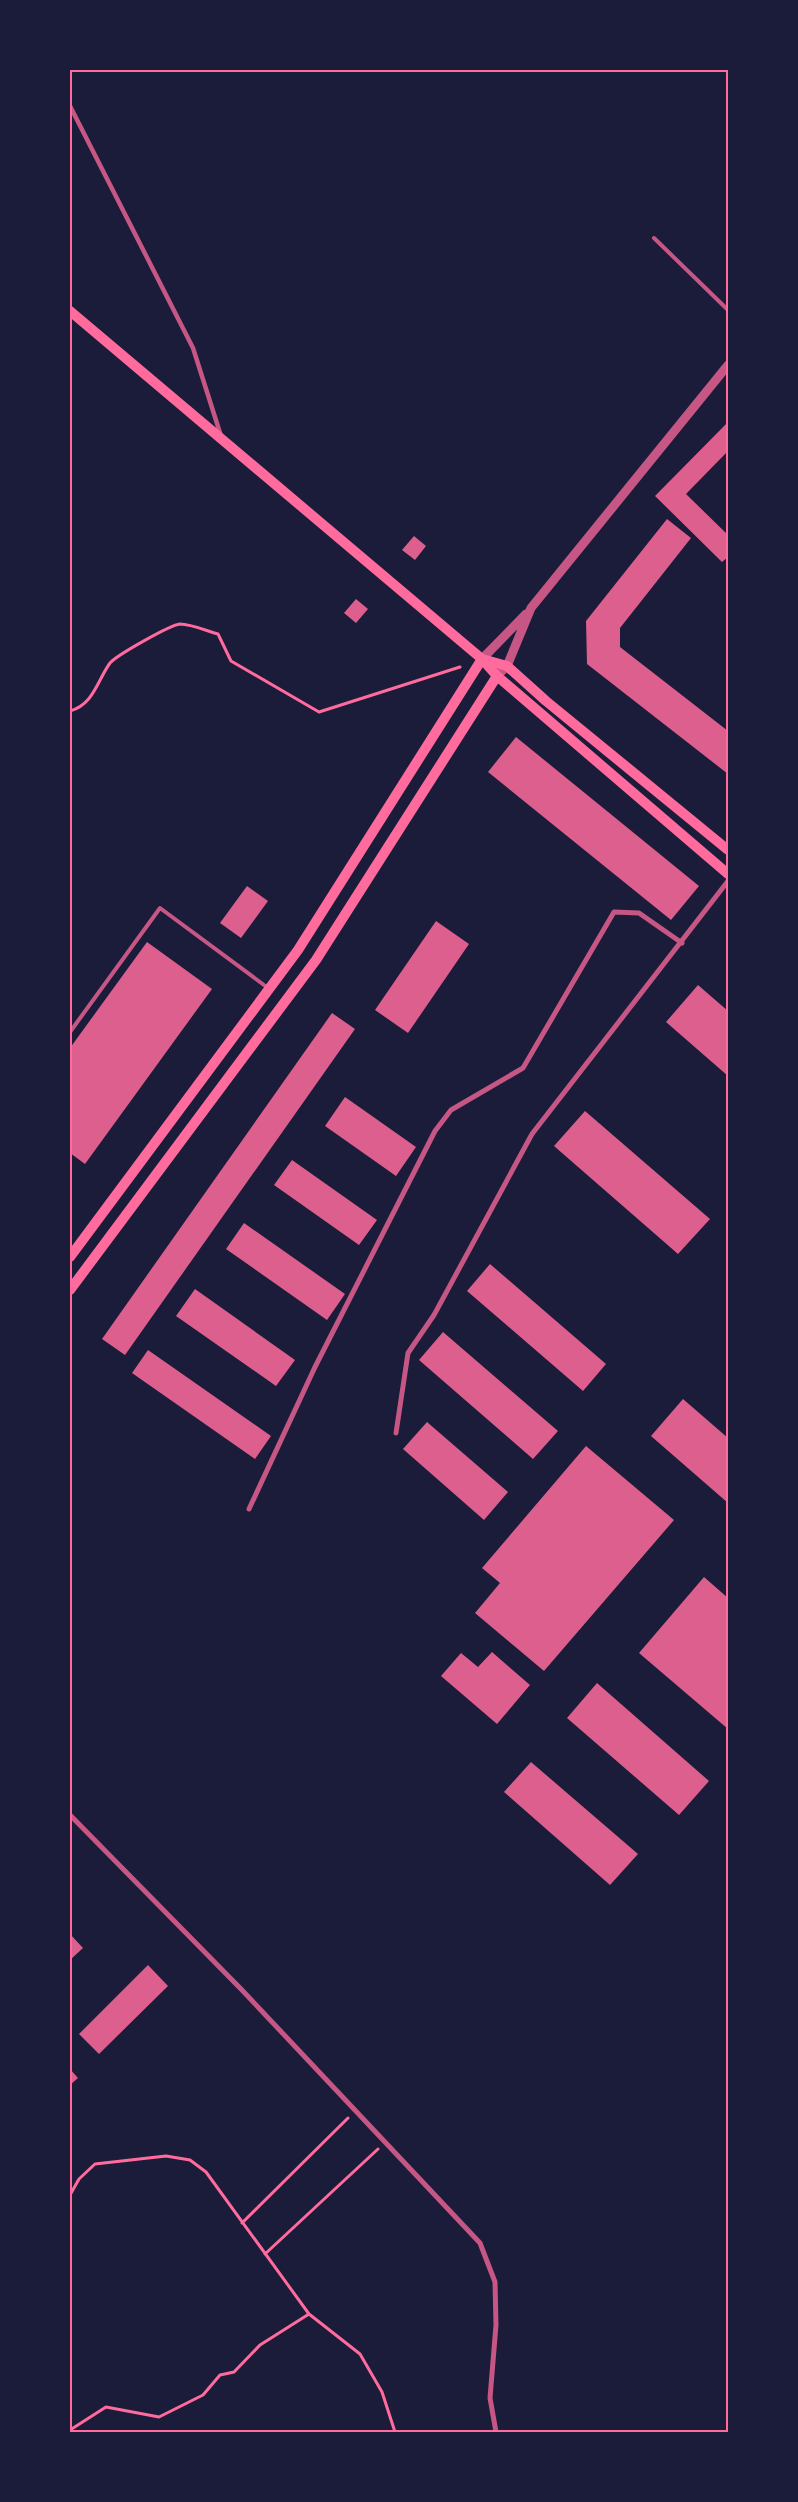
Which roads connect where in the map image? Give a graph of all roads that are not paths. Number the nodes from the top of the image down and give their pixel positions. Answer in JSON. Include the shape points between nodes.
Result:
{"nodes":[{"id":1,"x":70,"y":106,"type":"edge"},
{"id":2,"x":654,"y":238,"type":"dead end"},
{"id":3,"x":728,"y":310,"type":"edge"},
{"id":4,"x":70,"y":311,"type":"edge"},
{"id":5,"x":728,"y":365,"type":"edge"},
{"id":6,"x":222,"y":440,"type":"junction"},
{"id":7,"x":532,"y":608,"type":"junction"},
{"id":8,"x":482,"y":659,"type":"junction"},
{"id":9,"x":507,"y":666,"type":"junction"},
{"id":10,"x":497,"y":676,"type":"junction"},
{"id":11,"x":728,"y":850,"type":"edge"},
{"id":12,"x":728,"y":874,"type":"edge"},
{"id":13,"x":728,"y":881,"type":"edge"},
{"id":14,"x":682,"y":943,"type":"junction"},
{"id":15,"x":269,"y":989,"type":"junction"},
{"id":16,"x":70,"y":1032,"type":"edge"},
{"id":17,"x":70,"y":1257,"type":"edge"},
{"id":18,"x":70,"y":1290,"type":"edge"},
{"id":19,"x":396,"y":1433,"type":"dead end"},
{"id":20,"x":249,"y":1509,"type":"dead end"},
{"id":21,"x":70,"y":1815,"type":"edge"},
{"id":22,"x":496,"y":2432,"type":"edge"}],
"edges":[{"from":1,"to":6,"type":"street","via":[[193,348]]},
{"from":2,"to":3,"type":"lane"},
{"from":4,"to":6,"type":"main road"},
{"from":5,"to":7,"type":"street"},
{"from":6,"to":8,"type":"main road"},
{"from":7,"to":8,"type":"street"},
{"from":7,"to":9,"type":"street"},
{"from":8,"to":9,"type":"main road"},
{"from":8,"to":10,"type":"main road"},
{"from":8,"to":15,"type":"main road","via":[[298,950]]},
{"from":9,"to":10,"type":"street"},
{"from":9,"to":11,"type":"main road","via":[[546,702]]},
{"from":10,"to":12,"type":"main road"},
{"from":10,"to":18,"type":"main road","via":[[316,960]]},
{"from":13,"to":14,"type":"street"},
{"from":14,"to":19,"type":"street","via":[[532,1134],[434,1316],[408,1353]]},
{"from":14,"to":20,"type":"street","via":[[639,913],[614,912],[523,1068],[451,1110],[435,1131],[315,1367]]},
{"from":15,"to":16,"type":"lane","via":[[160,908]]},
{"from":15,"to":17,"type":"main road"},
{"from":21,"to":22,"type":"street","via":[[480,2243],[495,2282],[496,2325],[490,2398]]}]}
